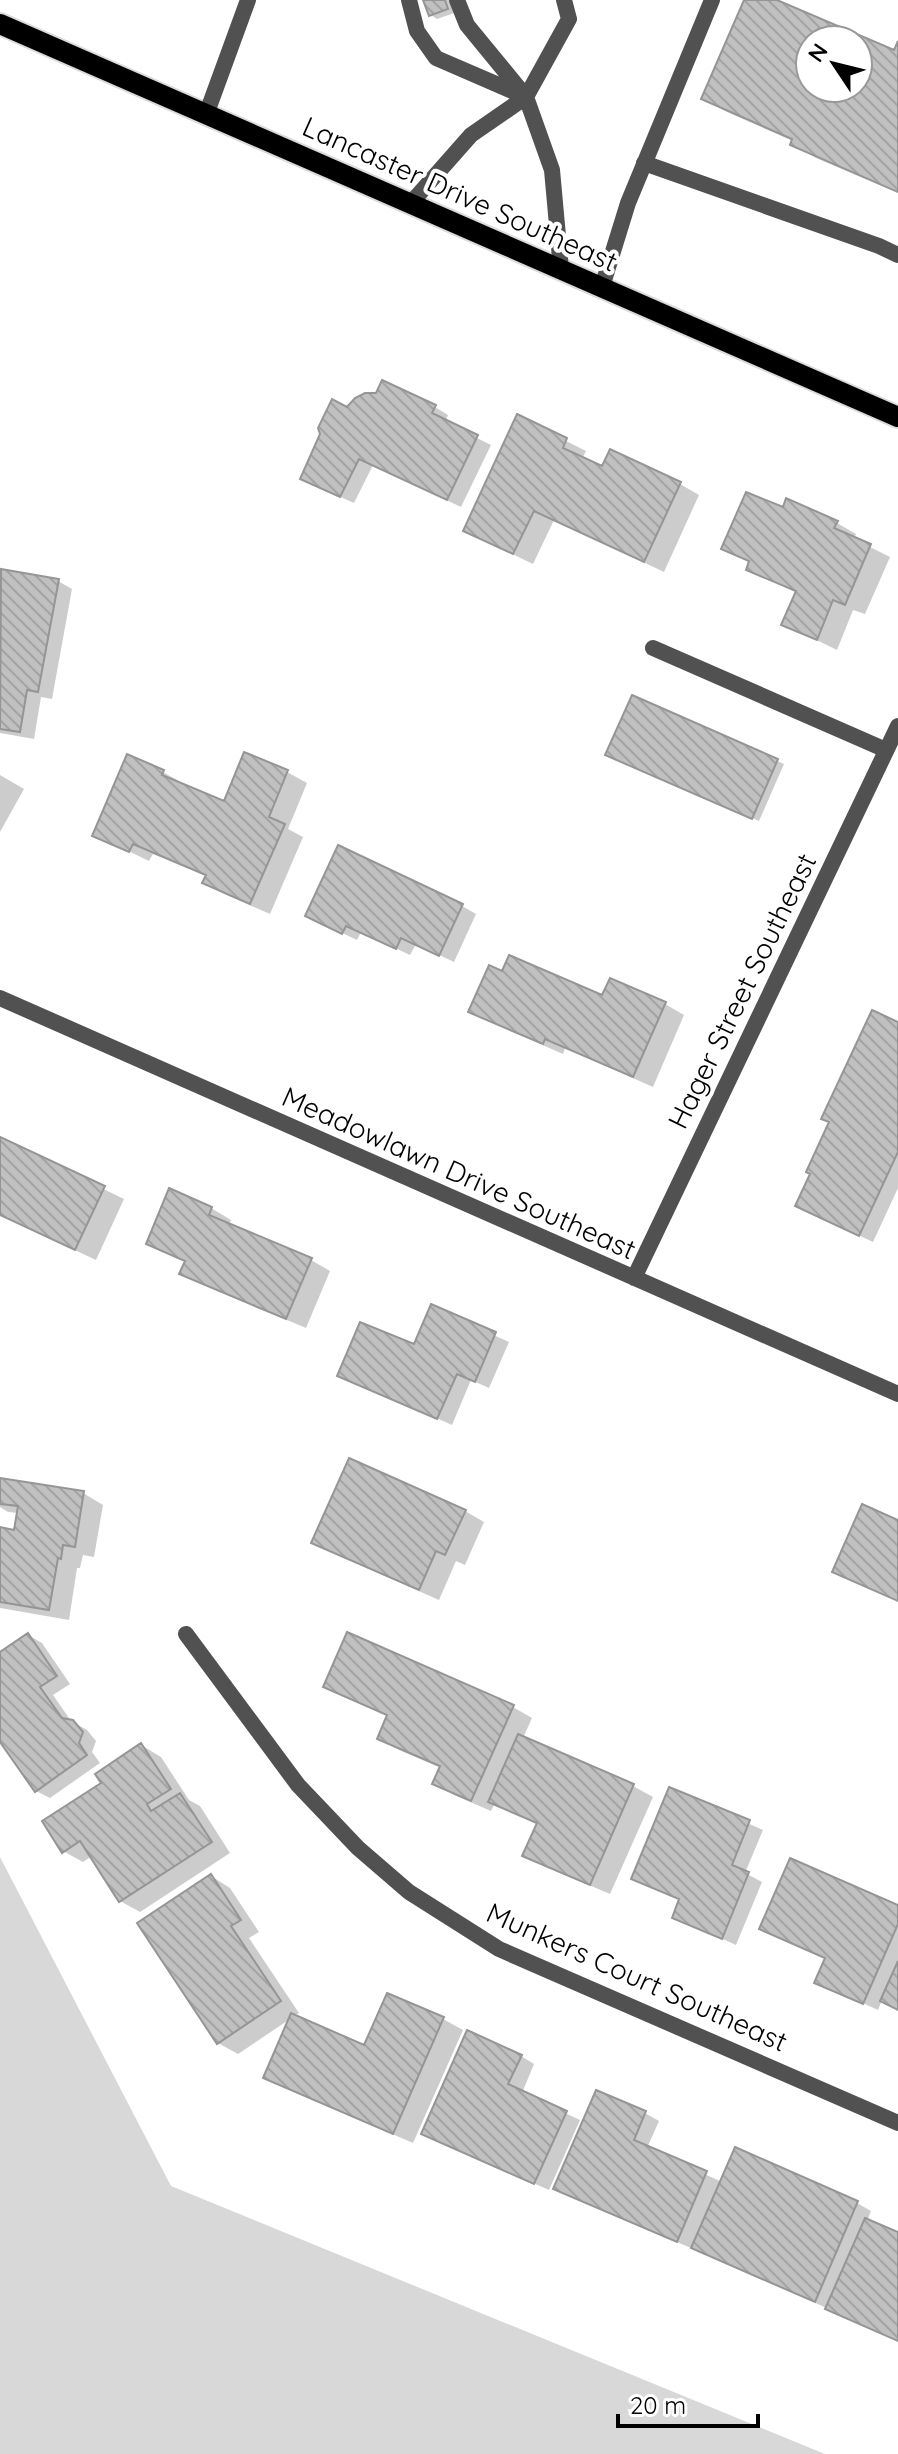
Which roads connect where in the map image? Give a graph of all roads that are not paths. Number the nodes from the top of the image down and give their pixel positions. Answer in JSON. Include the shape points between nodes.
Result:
{"nodes":[{"id":1,"x":248,"y":0,"type":"edge"},
{"id":2,"x":409,"y":0,"type":"edge"},
{"id":3,"x":457,"y":0,"type":"edge"},
{"id":4,"x":564,"y":0,"type":"edge"},
{"id":5,"x":712,"y":0,"type":"edge"},
{"id":6,"x":0,"y":24,"type":"edge"},
{"id":7,"x":526,"y":97,"type":"junction"},
{"id":8,"x":206,"y":115,"type":"junction"},
{"id":9,"x":644,"y":163,"type":"junction"},
{"id":10,"x":411,"y":203,"type":"junction"},
{"id":11,"x":898,"y":255,"type":"edge"},
{"id":12,"x":561,"y":269,"type":"junction"},
{"id":13,"x":602,"y":287,"type":"junction"},
{"id":14,"x":898,"y":417,"type":"edge"},
{"id":15,"x":653,"y":648,"type":"dead end"},
{"id":16,"x":898,"y":726,"type":"edge"},
{"id":17,"x":886,"y":750,"type":"junction"},
{"id":18,"x":0,"y":998,"type":"edge"},
{"id":19,"x":634,"y":1278,"type":"junction"},
{"id":20,"x":898,"y":1394,"type":"edge"},
{"id":21,"x":186,"y":1634,"type":"dead end"},
{"id":22,"x":898,"y":2123,"type":"edge"}],
"edges":[{"from":1,"to":8,"type":"street"},
{"from":2,"to":7,"type":"street","via":[[417,31],[436,58]]},
{"from":3,"to":7,"type":"street","via":[[467,25]]},
{"from":4,"to":7,"type":"street","via":[[569,19]]},
{"from":5,"to":9,"type":"street"},
{"from":6,"to":8,"type":"main road","name":"Lancaster Drive Southeast"},
{"from":7,"to":10,"type":"street","via":[[471,135]]},
{"from":7,"to":12,"type":"street","via":[[552,170]]},
{"from":8,"to":10,"type":"main road","name":"Lancaster Drive Southeast"},
{"from":9,"to":11,"type":"street"},
{"from":9,"to":13,"type":"street"},
{"from":10,"to":12,"type":"main road","name":"Lancaster Drive Southeast"},
{"from":12,"to":13,"type":"main road","name":"Lancaster Drive Southeast"},
{"from":13,"to":14,"type":"main road","name":"Lancaster Drive Southeast"},
{"from":15,"to":17,"type":"street"},
{"from":16,"to":17,"type":"street","name":"Hager Street Southeast"},
{"from":17,"to":19,"type":"street","name":"Hager Street Southeast"},
{"from":18,"to":19,"type":"street","name":"Meadowlawn Drive Southeast"},
{"from":19,"to":20,"type":"street","name":"Meadowlawn Drive Southeast"},
{"from":21,"to":22,"type":"street","name":"Munkers Court Southeast","via":[[298,1785],[409,1892],[499,1949]]}]}
